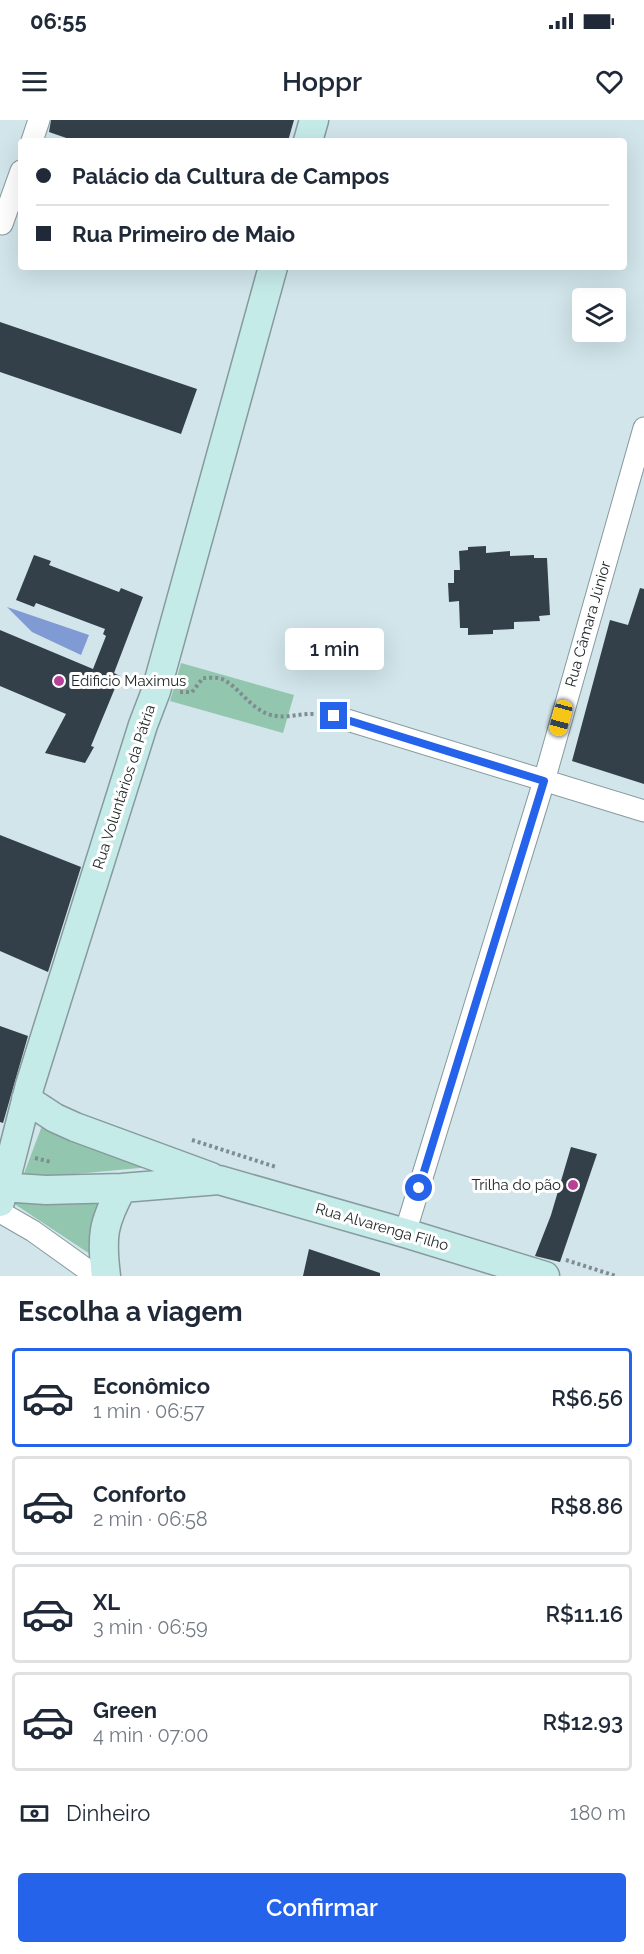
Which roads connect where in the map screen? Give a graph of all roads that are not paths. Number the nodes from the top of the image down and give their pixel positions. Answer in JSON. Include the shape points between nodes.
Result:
{"nodes":[{"id":1,"x":39,"y":120,"type":"edge"},
{"id":2,"x":314,"y":120,"type":"edge"},
{"id":3,"x":33,"y":138,"type":"edge"},
{"id":4,"x":309,"y":138,"type":"edge"},
{"id":5,"x":18,"y":179,"type":"edge"},
{"id":6,"x":2,"y":224,"type":"dead end"},
{"id":7,"x":272,"y":270,"type":"edge"},
{"id":8,"x":644,"y":428,"type":"edge"},
{"id":9,"x":334,"y":716,"type":"road end"},
{"id":10,"x":544,"y":781,"type":"junction"},
{"id":11,"x":644,"y":811,"type":"edge"},
{"id":12,"x":26,"y":1099,"type":"junction"},
{"id":13,"x":219,"y":1180,"type":"junction"},
{"id":14,"x":122,"y":1188,"type":"junction"},
{"id":15,"x":1,"y":1197,"type":"edge"},
{"id":16,"x":405,"y":1233,"type":"junction"},
{"id":17,"x":96,"y":1276,"type":"edge"},
{"id":18,"x":106,"y":1276,"type":"edge"},
{"id":19,"x":545,"y":1276,"type":"edge"}],
"edges":[{"from":1,"to":3,"type":"street"},
{"from":2,"to":4,"type":"main road"},
{"from":5,"to":6,"type":"street"},
{"from":7,"to":12,"type":"main road","name":"Rua Voluntários da Pátria","via":[[156,691],[142,725]]},
{"from":8,"to":10,"type":"street","name":"Rua Câmara Júnior"},
{"from":9,"to":10,"type":"street"},
{"from":10,"to":11,"type":"street"},
{"from":10,"to":16,"type":"street","name":"Rua Câmara Júnior"},
{"from":12,"to":13,"type":"main road","name":"Rua Alvarenga Filho","via":[[75,1127]]},
{"from":12,"to":15,"type":"main road","name":"Rua Voluntários da Pátria"},
{"from":13,"to":14,"type":"main road","name":"Rua Alvarenga Filho"},
{"from":13,"to":16,"type":"main road","name":"Rua Alvarenga Filho"},
{"from":14,"to":15,"type":"main road","name":"Rua Alvarenga Filho","via":[[45,1190]]},
{"from":14,"to":18,"type":"main road","via":[[108,1213],[103,1234]]},
{"from":15,"to":17,"type":"street","via":[[33,1231]]},
{"from":16,"to":19,"type":"main road","name":"Rua Alvarenga Filho"}]}
